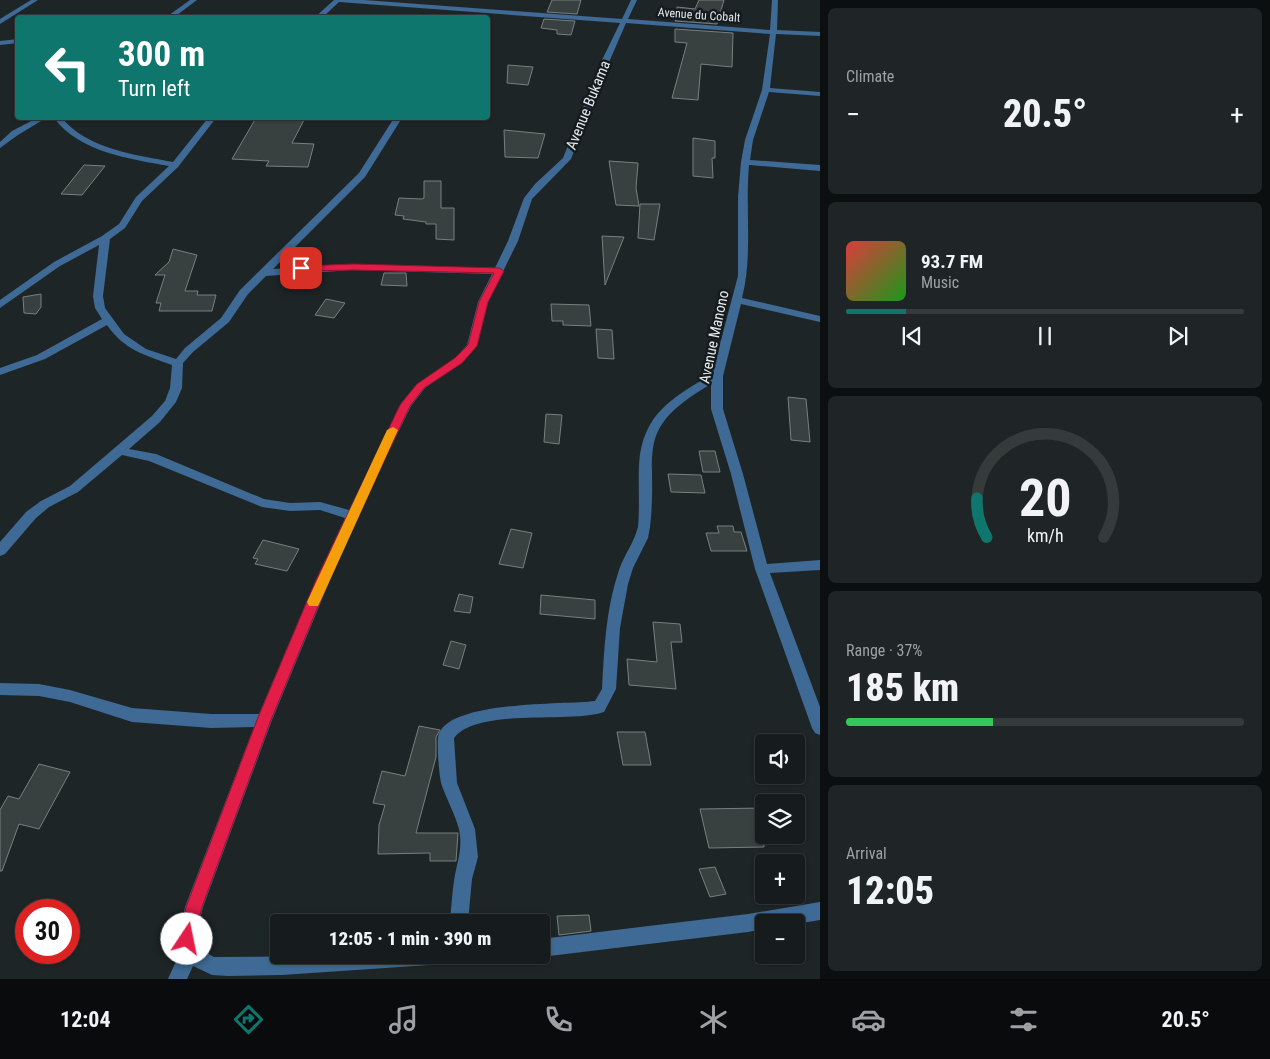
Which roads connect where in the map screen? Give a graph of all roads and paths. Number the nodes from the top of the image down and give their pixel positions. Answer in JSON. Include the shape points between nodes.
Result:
{"nodes":[{"id":1,"x":34,"y":0,"type":"edge"},
{"id":2,"x":194,"y":0,"type":"edge"},
{"id":3,"x":338,"y":0,"type":"edge"},
{"id":4,"x":634,"y":0,"type":"edge"},
{"id":5,"x":775,"y":0,"type":"edge"},
{"id":6,"x":497,"y":2,"type":"dead end"},
{"id":7,"x":465,"y":9,"type":"junction"},
{"id":8,"x":492,"y":10,"type":"junction"},
{"id":9,"x":172,"y":15,"type":"edge"},
{"id":10,"x":320,"y":15,"type":"edge"},
{"id":11,"x":462,"y":15,"type":"edge"},
{"id":12,"x":1,"y":20,"type":"edge"},
{"id":13,"x":623,"y":20,"type":"junction"},
{"id":14,"x":774,"y":32,"type":"junction"},
{"id":15,"x":820,"y":34,"type":"edge"},
{"id":16,"x":15,"y":40,"type":"edge"},
{"id":17,"x":0,"y":43,"type":"edge"},
{"id":18,"x":766,"y":90,"type":"junction"},
{"id":19,"x":820,"y":94,"type":"edge"},
{"id":20,"x":38,"y":120,"type":"edge"},
{"id":21,"x":60,"y":120,"type":"edge"},
{"id":22,"x":210,"y":120,"type":"edge"},
{"id":23,"x":396,"y":120,"type":"edge"},
{"id":24,"x":0,"y":132,"type":"edge"},
{"id":25,"x":15,"y":133,"type":"junction"},
{"id":26,"x":0,"y":146,"type":"edge"},
{"id":27,"x":745,"y":162,"type":"junction"},
{"id":28,"x":175,"y":164,"type":"junction"},
{"id":29,"x":820,"y":168,"type":"edge"},
{"id":30,"x":104,"y":238,"type":"junction"},
{"id":31,"x":499,"y":271,"type":"junction"},
{"id":32,"x":264,"y":273,"type":"junction"},
{"id":33,"x":737,"y":300,"type":"junction"},
{"id":34,"x":0,"y":306,"type":"edge"},
{"id":35,"x":820,"y":319,"type":"edge"},
{"id":36,"x":108,"y":320,"type":"junction"},
{"id":37,"x":178,"y":363,"type":"junction"},
{"id":38,"x":0,"y":372,"type":"edge"},
{"id":39,"x":717,"y":376,"type":"junction"},
{"id":40,"x":120,"y":450,"type":"junction"},
{"id":41,"x":352,"y":516,"type":"junction"},
{"id":42,"x":0,"y":551,"type":"edge"},
{"id":43,"x":820,"y":565,"type":"edge"},
{"id":44,"x":762,"y":569,"type":"junction"},
{"id":45,"x":0,"y":689,"type":"edge"},
{"id":46,"x":264,"y":720,"type":"junction"},
{"id":47,"x":820,"y":728,"type":"edge"},
{"id":48,"x":820,"y":912,"type":"edge"},
{"id":49,"x":460,"y":914,"type":"edge"},
{"id":50,"x":550,"y":947,"type":"edge"},
{"id":51,"x":191,"y":949,"type":"junction"},
{"id":52,"x":311,"y":964,"type":"edge"},
{"id":53,"x":177,"y":979,"type":"edge"}],
"edges":[{"from":1,"to":12,"type":"street"},
{"from":2,"to":9,"type":"street"},
{"from":3,"to":7,"type":"street","name":"Avenue du Cobalt"},
{"from":3,"to":10,"type":"street"},
{"from":4,"to":13,"type":"street","name":"Avenue Bukama"},
{"from":5,"to":14,"type":"street","name":"Avenue Manono"},
{"from":6,"to":8,"type":"street"},
{"from":7,"to":8,"type":"street","name":"Avenue du Cobalt"},
{"from":7,"to":11,"type":"street"},
{"from":8,"to":13,"type":"street","name":"Avenue du Cobalt"},
{"from":13,"to":14,"type":"street","name":"Avenue du Cobalt"},
{"from":13,"to":31,"type":"street","name":"Avenue Bukama","via":[[566,159],[528,198]]},
{"from":14,"to":15,"type":"street","name":"Avenue du Cobalt"},
{"from":14,"to":18,"type":"street","name":"Avenue Manono"},
{"from":16,"to":17,"type":"street"},
{"from":18,"to":19,"type":"street"},
{"from":18,"to":27,"type":"street","name":"Avenue Manono"},
{"from":20,"to":25,"type":"street"},
{"from":21,"to":28,"type":"street","via":[[80,138],[94,144]]},
{"from":22,"to":28,"type":"street"},
{"from":23,"to":32,"type":"street","via":[[362,174]]},
{"from":24,"to":25,"type":"street"},
{"from":25,"to":26,"type":"street"},
{"from":27,"to":29,"type":"street"},
{"from":27,"to":33,"type":"street","name":"Avenue Manono","via":[[743,276]]},
{"from":28,"to":30,"type":"street","via":[[139,200],[122,226]]},
{"from":30,"to":34,"type":"street","via":[[57,264]]},
{"from":30,"to":36,"type":"street","via":[[98,296],[100,308]]},
{"from":31,"to":32,"type":"street","via":[[354,267],[301,268]]},
{"from":31,"to":41,"type":"street","name":"Avenue Bukama","via":[[483,302],[472,346],[421,386],[406,405]]},
{"from":32,"to":37,"type":"street","via":[[244,292],[225,320]]},
{"from":33,"to":35,"type":"street"},
{"from":33,"to":39,"type":"street","name":"Avenue Manono"},
{"from":36,"to":37,"type":"street","via":[[120,336],[142,351]]},
{"from":36,"to":38,"type":"street","via":[[41,357]]},
{"from":37,"to":40,"type":"street","via":[[176,388],[170,402],[156,419]]},
{"from":39,"to":44,"type":"street","name":"Avenue Manono","via":[[717,409]]},
{"from":39,"to":49,"type":"street","via":[[674,404],[651,432],[646,454],[644,526],[626,569],[613,615],[609,689],[599,707],[492,715],[454,726],[446,737],[450,784],[467,829],[469,857]]},
{"from":40,"to":41,"type":"street","via":[[152,457],[262,503],[290,507],[320,506]]},
{"from":40,"to":42,"type":"street","via":[[74,489],[31,515]]},
{"from":41,"to":46,"type":"street","name":"Avenue Bukama"},
{"from":43,"to":44,"type":"street"},
{"from":44,"to":47,"type":"street","name":"Avenue Manono"},
{"from":45,"to":46,"type":"street","via":[[39,690],[70,696],[132,715],[211,721]]},
{"from":46,"to":51,"type":"street","name":"Avenue Bukama","via":[[194,907],[187,939]]},
{"from":48,"to":50,"type":"street"},
{"from":51,"to":52,"type":"street","via":[[203,962],[228,967]]},
{"from":51,"to":53,"type":"street","name":"Avenue Bukama"}]}
